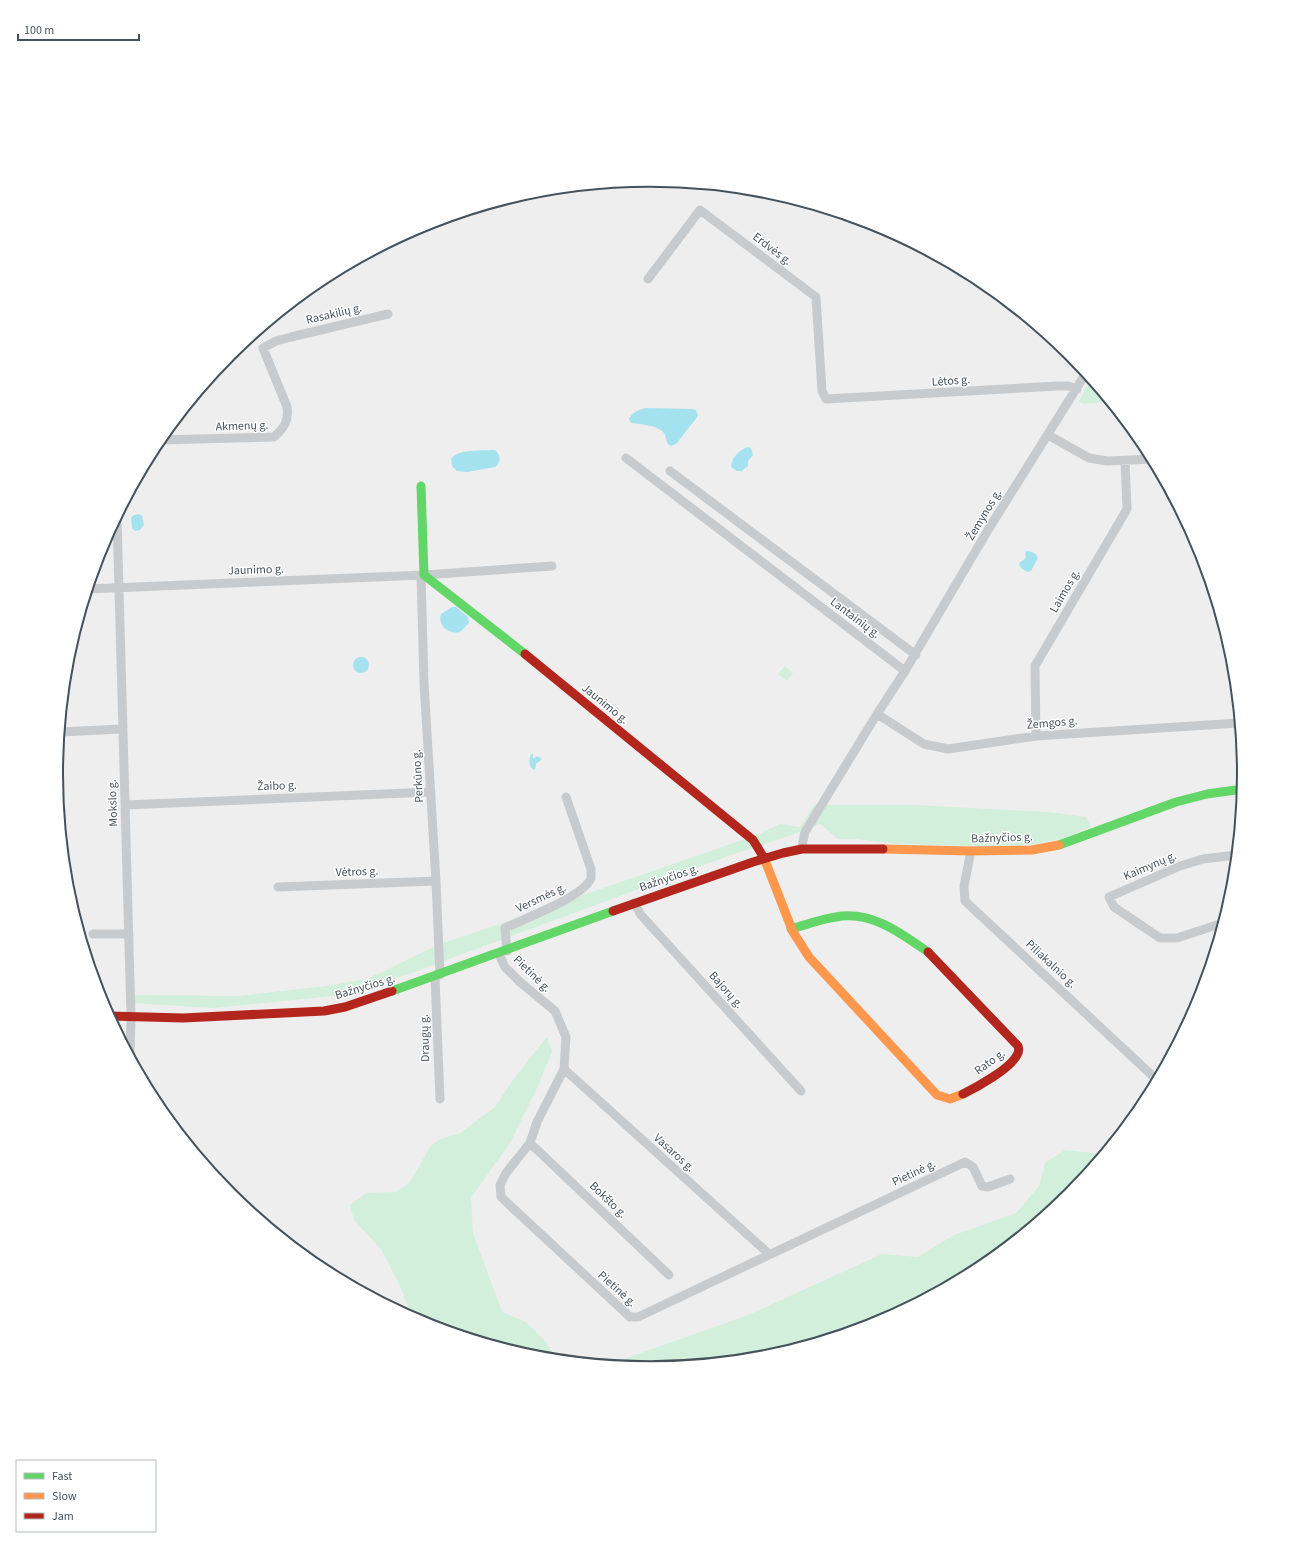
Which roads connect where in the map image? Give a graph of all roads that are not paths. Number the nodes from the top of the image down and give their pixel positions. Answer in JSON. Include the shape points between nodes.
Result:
{"nodes":[{"id":1,"x":648,"y":279,"type":"dead end"},
{"id":2,"x":388,"y":314,"type":"dead end"},
{"id":3,"x":263,"y":348,"type":"joint"},
{"id":4,"x":1083,"y":378,"type":"edge"},
{"id":5,"x":1077,"y":389,"type":"junction"},
{"id":6,"x":826,"y":400,"type":"joint"},
{"id":7,"x":1048,"y":435,"type":"junction"},
{"id":8,"x":168,"y":440,"type":"edge"},
{"id":9,"x":626,"y":458,"type":"dead end"},
{"id":10,"x":1145,"y":460,"type":"edge"},
{"id":11,"x":1125,"y":461,"type":"junction"},
{"id":12,"x":670,"y":471,"type":"dead end"},
{"id":13,"x":421,"y":486,"type":"dead end"},
{"id":14,"x":117,"y":529,"type":"edge"},
{"id":15,"x":552,"y":566,"type":"dead end"},
{"id":16,"x":423,"y":575,"type":"junction"},
{"id":17,"x":119,"y":588,"type":"junction"},
{"id":18,"x":93,"y":589,"type":"edge"},
{"id":19,"x":916,"y":655,"type":"junction"},
{"id":20,"x":905,"y":672,"type":"junction"},
{"id":21,"x":877,"y":714,"type":"junction"},
{"id":22,"x":1235,"y":722,"type":"edge"},
{"id":23,"x":122,"y":729,"type":"junction"},
{"id":24,"x":64,"y":732,"type":"edge"},
{"id":25,"x":1036,"y":736,"type":"junction"},
{"id":26,"x":1237,"y":789,"type":"edge"},
{"id":27,"x":431,"y":792,"type":"junction"},
{"id":28,"x":566,"y":797,"type":"dead end"},
{"id":29,"x":125,"y":805,"type":"junction"},
{"id":30,"x":802,"y":849,"type":"junction"},
{"id":31,"x":971,"y":851,"type":"junction"},
{"id":32,"x":1231,"y":856,"type":"edge"},
{"id":33,"x":764,"y":858,"type":"junction"},
{"id":34,"x":436,"y":881,"type":"junction"},
{"id":35,"x":278,"y":887,"type":"dead end"},
{"id":36,"x":634,"y":903,"type":"junction"},
{"id":37,"x":1217,"y":925,"type":"edge"},
{"id":38,"x":791,"y":929,"type":"junction"},
{"id":39,"x":93,"y":934,"type":"dead end"},
{"id":40,"x":129,"y":934,"type":"junction"},
{"id":41,"x":503,"y":952,"type":"junction"},
{"id":42,"x":437,"y":976,"type":"junction"},
{"id":43,"x":116,"y":1016,"type":"edge"},
{"id":44,"x":131,"y":1017,"type":"junction"},
{"id":45,"x":130,"y":1045,"type":"edge"},
{"id":46,"x":564,"y":1069,"type":"junction"},
{"id":47,"x":1153,"y":1076,"type":"edge"},
{"id":48,"x":802,"y":1091,"type":"dead end"},
{"id":49,"x":440,"y":1099,"type":"dead end"},
{"id":50,"x":530,"y":1143,"type":"junction"},
{"id":51,"x":1010,"y":1179,"type":"dead end"},
{"id":52,"x":769,"y":1254,"type":"junction"},
{"id":53,"x":669,"y":1275,"type":"dead end"}],
"edges":[{"from":1,"to":6,"type":"street","name":"Erdvės g.","via":[[700,210],[816,297],[822,391]]},
{"from":2,"to":3,"type":"street","name":"Rasakilių g.","via":[[276,341]]},
{"from":3,"to":8,"type":"street","name":"Akmenų g.","via":[[287,408],[286,423],[281,431],[274,437]]},
{"from":4,"to":5,"type":"street","name":"Žemynos g."},
{"from":5,"to":6,"type":"street","name":"Lėtos g.","via":[[1058,386]]},
{"from":5,"to":7,"type":"street","name":"Žemynos g."},
{"from":7,"to":11,"type":"street","via":[[1089,458]]},
{"from":7,"to":19,"type":"street","name":"Žemynos g.","via":[[988,530]]},
{"from":9,"to":20,"type":"street","name":"Lantainių g."},
{"from":10,"to":11,"type":"street"},
{"from":11,"to":25,"type":"street","name":"Laimos g.","via":[[1127,509],[1035,666]]},
{"from":12,"to":19,"type":"street"},
{"from":13,"to":16,"type":"street","name":"Perkūno g."},
{"from":14,"to":17,"type":"street"},
{"from":15,"to":16,"type":"street","name":"Jaunimo g."},
{"from":16,"to":17,"type":"street","name":"Jaunimo g."},
{"from":16,"to":27,"type":"street","name":"Perkūno g.","via":[[424,683]]},
{"from":16,"to":33,"type":"street","name":"Jaunimo g.","via":[[534,661],[745,833],[759,848]]},
{"from":17,"to":18,"type":"street","name":"Jaunimo g."},
{"from":17,"to":23,"type":"street","name":"Mokslo g."},
{"from":19,"to":20,"type":"street","name":"Žemynos g."},
{"from":20,"to":21,"type":"street"},
{"from":21,"to":25,"type":"street","name":"Žemgos g.","via":[[924,744],[948,749]]},
{"from":21,"to":30,"type":"street","via":[[805,832]]},
{"from":22,"to":25,"type":"street","name":"Žemgos g."},
{"from":23,"to":24,"type":"street"},
{"from":23,"to":29,"type":"street","name":"Mokslo g."},
{"from":26,"to":31,"type":"street","name":"Bažnyčios g.","via":[[1176,802],[1062,844],[1016,851]]},
{"from":27,"to":29,"type":"street","name":"Žaibo g."},
{"from":27,"to":34,"type":"street","name":"Perkūno g."},
{"from":28,"to":41,"type":"street","name":"Versmės g.","via":[[592,869],[590,879],[584,888],[573,896],[505,928]]},
{"from":29,"to":40,"type":"street","name":"Mokslo g."},
{"from":30,"to":31,"type":"street","name":"Bažnyčios g."},
{"from":30,"to":33,"type":"street","name":"Bažnyčios g."},
{"from":31,"to":47,"type":"street","name":"Piliakalnio g.","via":[[964,886],[965,901]]},
{"from":32,"to":37,"type":"street","name":"Kaimynų g.","via":[[1203,859],[1180,866],[1110,896],[1114,907],[1160,938],[1177,938]]},
{"from":33,"to":36,"type":"street","name":"Bažnyčios g."},
{"from":33,"to":38,"type":"street","name":"Rato g."},
{"from":34,"to":35,"type":"street","name":"Vėtros g."},
{"from":34,"to":42,"type":"street","name":"Perkūno g."},
{"from":36,"to":41,"type":"street","name":"Bažnyčios g."},
{"from":36,"to":48,"type":"street","name":"Bajorų g.","via":[[641,915]]},
{"from":38,"to":38,"type":"street","name":"Rato g.","via":[[824,919],[856,916],[882,923],[902,934],[929,953],[1018,1046],[1017,1057],[990,1079],[958,1096],[943,1098],[809,957]]},
{"from":39,"to":40,"type":"street"},
{"from":40,"to":44,"type":"street","name":"Mokslo g."},
{"from":41,"to":42,"type":"street","name":"Bažnyčios g."},
{"from":41,"to":46,"type":"street","name":"Pietinė g.","via":[[505,967],[555,1011],[566,1037]]},
{"from":42,"to":44,"type":"street","name":"Bažnyčios g.","via":[[365,1001],[324,1011],[221,1017]]},
{"from":42,"to":49,"type":"street","name":"Draugų g."},
{"from":43,"to":44,"type":"street","name":"Bažnyčios g."},
{"from":44,"to":45,"type":"street","name":"Mokslo g."},
{"from":46,"to":50,"type":"street","name":"Pietinė g.","via":[[537,1122]]},
{"from":46,"to":52,"type":"street","name":"Vasaros g."},
{"from":50,"to":52,"type":"street","name":"Pietinė g.","via":[[506,1173],[500,1185],[501,1197],[630,1317],[638,1317]]},
{"from":50,"to":53,"type":"street","name":"Bokšto g."},
{"from":51,"to":52,"type":"street","name":"Pietinė g.","via":[[988,1187],[982,1186],[973,1167],[966,1162]]}]}
